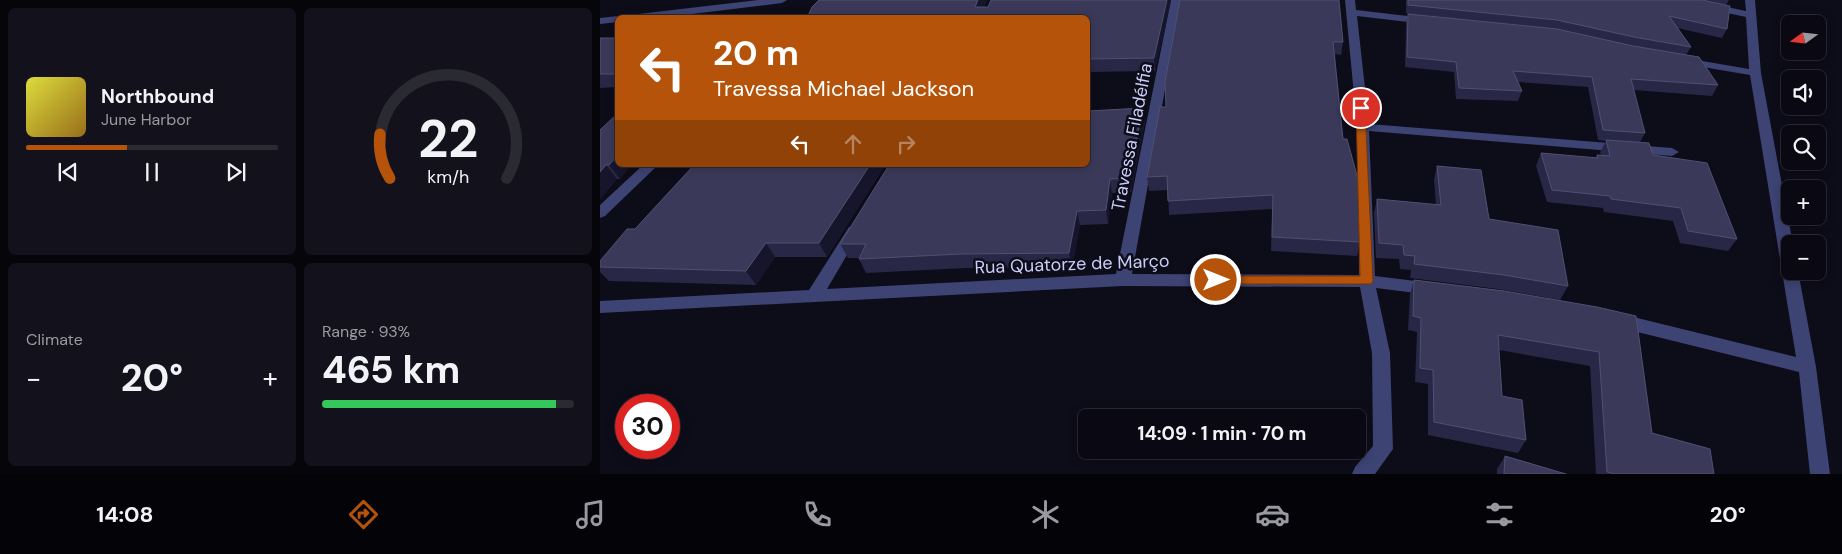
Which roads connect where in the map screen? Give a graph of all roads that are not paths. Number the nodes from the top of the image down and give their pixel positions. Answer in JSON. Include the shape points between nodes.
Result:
{"nodes":[{"id":1,"x":782,"y":0,"type":"edge"},
{"id":2,"x":1176,"y":0,"type":"edge"},
{"id":3,"x":1680,"y":0,"type":"edge"},
{"id":4,"x":1750,"y":0,"type":"edge"},
{"id":5,"x":1351,"y":6,"type":"edge"},
{"id":6,"x":655,"y":15,"type":"edge"},
{"id":7,"x":1750,"y":15,"type":"junction"},
{"id":8,"x":615,"y":19,"type":"edge"},
{"id":9,"x":600,"y":21,"type":"edge"},
{"id":10,"x":1438,"y":22,"type":"edge"},
{"id":11,"x":1678,"y":59,"type":"edge"},
{"id":12,"x":1755,"y":73,"type":"junction"},
{"id":13,"x":1362,"y":127,"type":"junction"},
{"id":14,"x":1672,"y":152,"type":"dead end"},
{"id":15,"x":649,"y":167,"type":"edge"},
{"id":16,"x":600,"y":213,"type":"edge"},
{"id":17,"x":859,"y":222,"type":"edge"},
{"id":18,"x":1784,"y":235,"type":"edge"},
{"id":19,"x":1122,"y":280,"type":"junction"},
{"id":20,"x":1792,"y":280,"type":"edge"},
{"id":21,"x":1367,"y":281,"type":"junction"},
{"id":22,"x":1451,"y":291,"type":"edge"},
{"id":23,"x":814,"y":296,"type":"junction"},
{"id":24,"x":600,"y":307,"type":"edge"},
{"id":25,"x":1599,"y":316,"type":"edge"},
{"id":26,"x":1807,"y":367,"type":"junction"},
{"id":27,"x":1362,"y":474,"type":"edge"},
{"id":28,"x":1820,"y":474,"type":"edge"}],
"edges":[{"from":1,"to":6,"type":"street"},
{"from":2,"to":19,"type":"street","name":"Travessa Filadélfia"},
{"from":3,"to":7,"type":"street"},
{"from":4,"to":7,"type":"street"},
{"from":5,"to":10,"type":"street"},
{"from":5,"to":13,"type":"street"},
{"from":7,"to":12,"type":"street"},
{"from":8,"to":9,"type":"street"},
{"from":11,"to":12,"type":"street"},
{"from":12,"to":18,"type":"street"},
{"from":13,"to":14,"type":"street"},
{"from":13,"to":21,"type":"street"},
{"from":15,"to":16,"type":"street"},
{"from":17,"to":23,"type":"street"},
{"from":19,"to":21,"type":"street","name":"Rua Quatorze de Março"},
{"from":19,"to":23,"type":"street","name":"Rua Quatorze de Março"},
{"from":20,"to":26,"type":"street"},
{"from":21,"to":22,"type":"street","name":"Rua Quatorze de Março"},
{"from":21,"to":27,"type":"street","via":[[1381,353],[1383,449]]},
{"from":23,"to":24,"type":"street","name":"Rua Quatorze de Março"},
{"from":25,"to":26,"type":"street"},
{"from":26,"to":28,"type":"street"}]}
